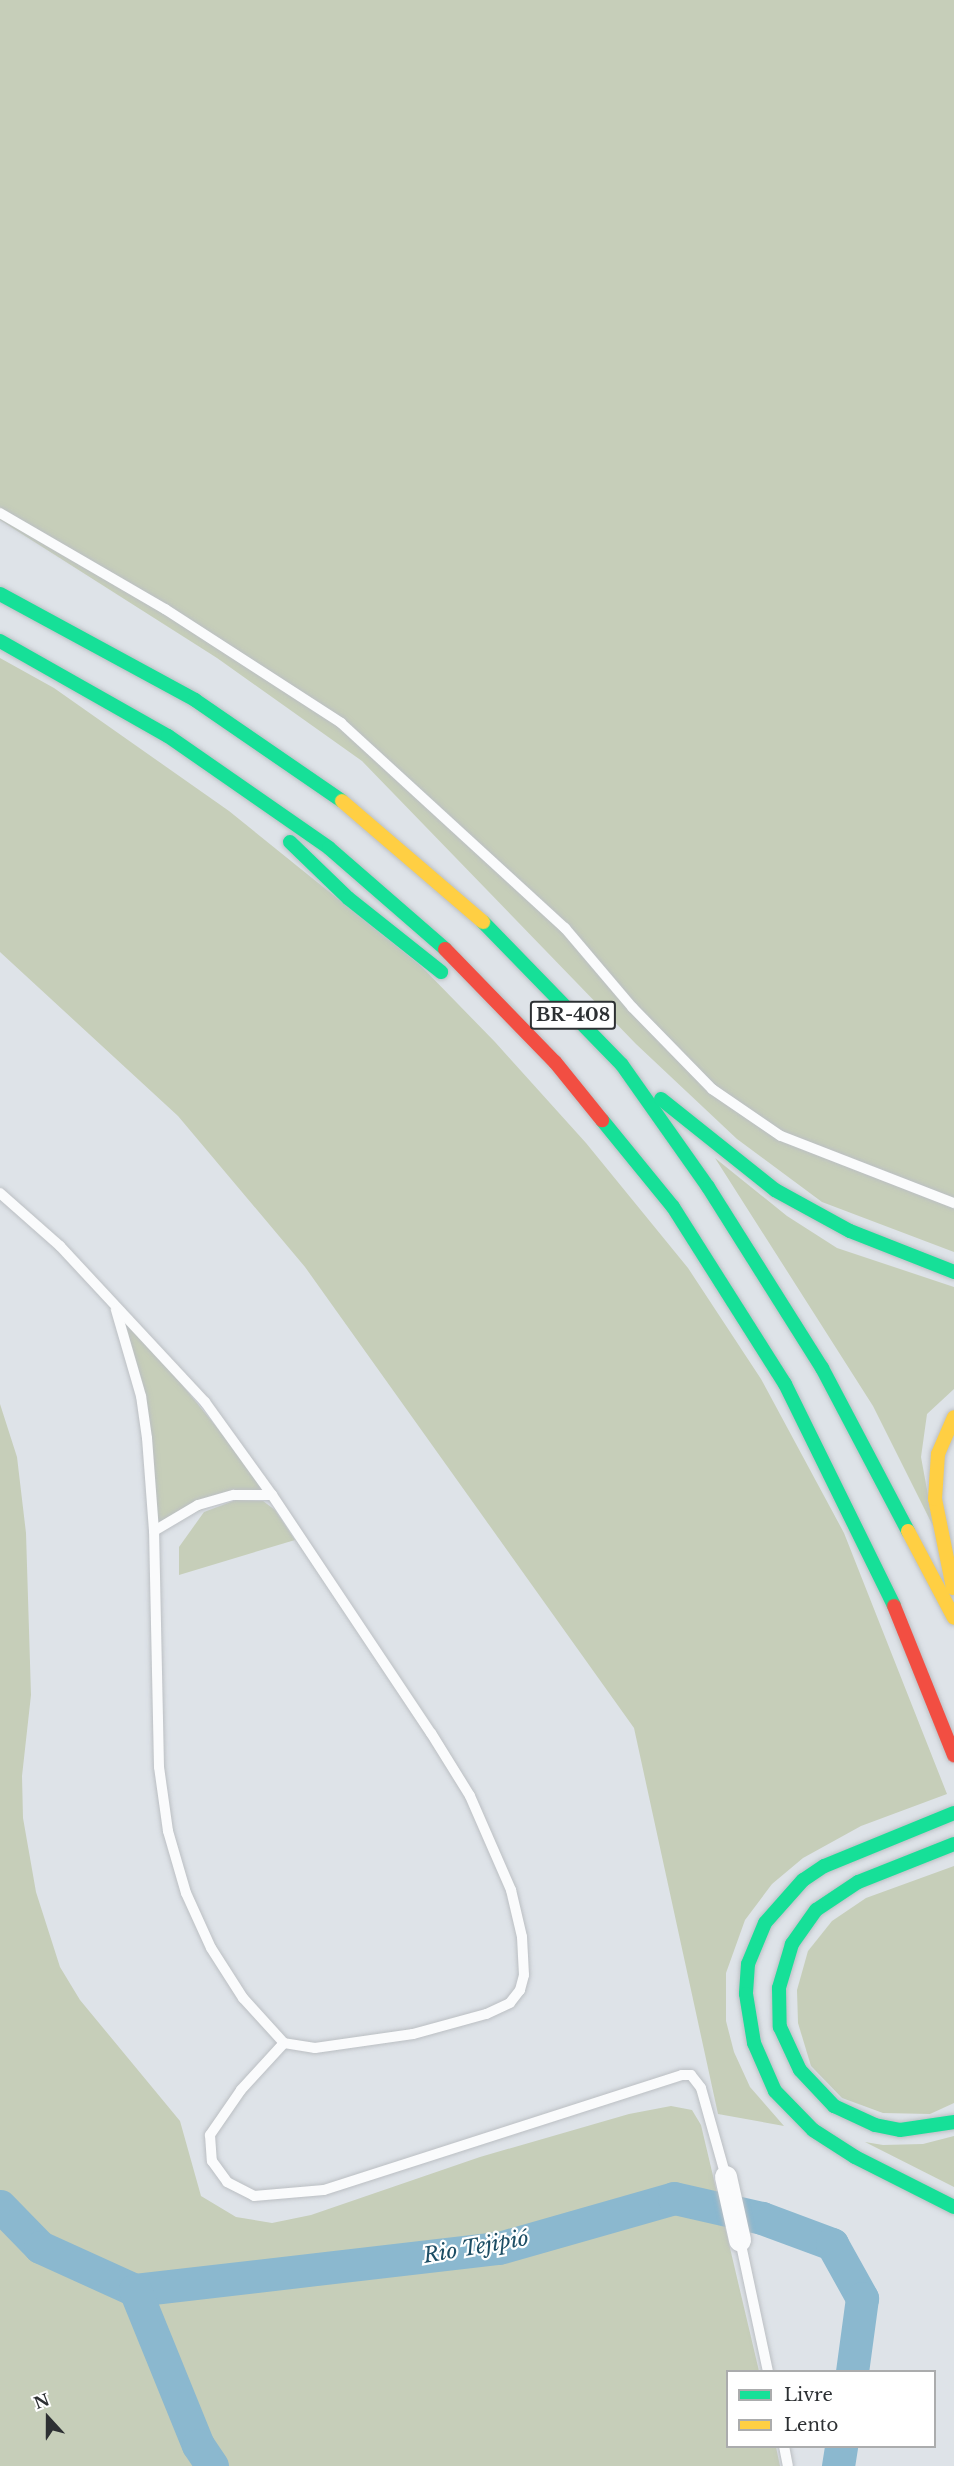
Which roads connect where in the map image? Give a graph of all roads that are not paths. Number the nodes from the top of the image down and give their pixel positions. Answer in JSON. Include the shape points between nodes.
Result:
{"nodes":[{"id":1,"x":0,"y":513,"type":"edge"},
{"id":2,"x":0,"y":594,"type":"edge"},
{"id":3,"x":0,"y":641,"type":"edge"},
{"id":4,"x":81,"y":687,"type":"junction"},
{"id":5,"x":185,"y":766,"type":"dead end"},
{"id":6,"x":279,"y":834,"type":"dead end"},
{"id":7,"x":448,"y":980,"type":"dead end"},
{"id":8,"x":521,"y":1049,"type":"dead end"},
{"id":9,"x":622,"y":1065,"type":"junction"},
{"id":10,"x":613,"y":1132,"type":"junction"},
{"id":11,"x":0,"y":1193,"type":"edge"},
{"id":12,"x":954,"y":1203,"type":"edge"},
{"id":13,"x":954,"y":1272,"type":"edge"},
{"id":14,"x":116,"y":1310,"type":"junction"},
{"id":15,"x":954,"y":1417,"type":"edge"},
{"id":16,"x":272,"y":1495,"type":"junction"},
{"id":17,"x":154,"y":1531,"type":"junction"},
{"id":18,"x":954,"y":1593,"type":"edge"},
{"id":19,"x":954,"y":1618,"type":"edge"},
{"id":20,"x":954,"y":1755,"type":"edge"},
{"id":21,"x":949,"y":1815,"type":"edge"},
{"id":22,"x":954,"y":1844,"type":"edge"},
{"id":23,"x":284,"y":2043,"type":"junction"},
{"id":24,"x":954,"y":2122,"type":"edge"},
{"id":25,"x":726,"y":2177,"type":"joint"},
{"id":26,"x":954,"y":2207,"type":"edge"},
{"id":27,"x":740,"y":2240,"type":"joint"},
{"id":28,"x":768,"y":2370,"type":"edge"},
{"id":29,"x":784,"y":2448,"type":"edge"},
{"id":30,"x":788,"y":2466,"type":"edge"}],
"edges":[{"from":1,"to":12,"type":"lane","via":[[165,609],[340,723],[565,928],[632,1007],[712,1089],[781,1136]]},
{"from":2,"to":9,"type":"highway","number":"BR-408","via":[[195,700],[352,808],[467,906]]},
{"from":3,"to":4,"type":"highway","number":"BR-408"},
{"from":4,"to":5,"type":"highway"},
{"from":4,"to":10,"type":"highway","number":"BR-408","via":[[168,736],[329,848],[369,881],[495,998]]},
{"from":6,"to":7,"type":"highway","via":[[302,851],[348,898]]},
{"from":8,"to":10,"type":"highway"},
{"from":9,"to":13,"type":"highway","via":[[716,1146],[775,1190],[850,1231]]},
{"from":9,"to":19,"type":"highway","number":"BR-408","via":[[708,1187],[822,1368]]},
{"from":10,"to":20,"type":"highway","number":"BR-408","via":[[673,1207],[785,1384],[873,1559]]},
{"from":11,"to":14,"type":"lane","via":[[60,1246]]},
{"from":14,"to":16,"type":"lane","via":[[193,1388]]},
{"from":14,"to":17,"type":"lane","via":[[141,1396]]},
{"from":15,"to":18,"type":"highway","via":[[938,1454],[935,1499]]},
{"from":16,"to":17,"type":"lane","via":[[234,1495],[198,1504]]},
{"from":16,"to":23,"type":"lane","via":[[470,1796],[511,1890],[522,1937],[524,1975],[520,1990],[510,2002],[486,2014],[413,2034],[355,2044],[315,2048]]},
{"from":17,"to":23,"type":"lane","via":[[159,1767],[168,1831],[186,1893],[211,1948],[243,1998]]},
{"from":21,"to":26,"type":"highway","via":[[824,1866],[803,1880],[765,1923],[748,1964],[746,1994],[754,2043],[775,2091],[813,2130],[855,2157]]},
{"from":22,"to":24,"type":"highway","via":[[858,1882],[816,1910],[792,1944],[779,1988],[780,2027],[800,2070],[834,2106],[875,2125],[900,2130]]},
{"from":23,"to":25,"type":"lane","via":[[241,2090],[210,2135],[212,2161],[227,2182],[254,2196],[324,2190],[682,2075],[691,2075],[701,2088]]},
{"from":25,"to":27,"type":"street"},
{"from":27,"to":28,"type":"lane"},
{"from":29,"to":30,"type":"lane"}]}
